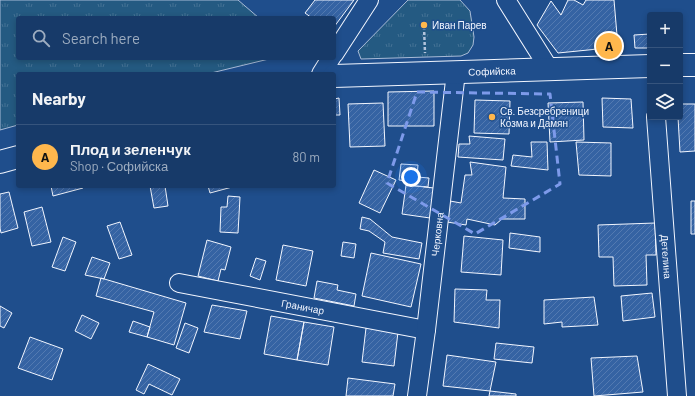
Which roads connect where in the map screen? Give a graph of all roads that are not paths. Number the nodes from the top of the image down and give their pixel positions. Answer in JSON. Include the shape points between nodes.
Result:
{"nodes":[{"id":1,"x":368,"y":0,"type":"edge"},
{"id":2,"x":506,"y":0,"type":"edge"},
{"id":3,"x":336,"y":51,"type":"edge"},
{"id":4,"x":330,"y":60,"type":"edge"},
{"id":5,"x":683,"y":65,"type":"edge"},
{"id":6,"x":695,"y":65,"type":"edge"},
{"id":7,"x":647,"y":66,"type":"edge"},
{"id":8,"x":550,"y":70,"type":"junction"},
{"id":9,"x":322,"y":72,"type":"edge"},
{"id":10,"x":456,"y":72,"type":"junction"},
{"id":11,"x":336,"y":76,"type":"edge"},
{"id":12,"x":656,"y":120,"type":"edge"},
{"id":13,"x":16,"y":158,"type":"edge"},
{"id":14,"x":0,"y":162,"type":"edge"},
{"id":15,"x":179,"y":283,"type":"dead end"},
{"id":16,"x":426,"y":330,"type":"junction"},
{"id":17,"x":417,"y":396,"type":"edge"},
{"id":18,"x":677,"y":396,"type":"edge"}],
"edges":[{"from":1,"to":3,"type":"street"},
{"from":2,"to":8,"type":"street"},
{"from":4,"to":9,"type":"street"},
{"from":5,"to":6,"type":"street"},
{"from":7,"to":8,"type":"street","name":"Софийска"},
{"from":8,"to":10,"type":"street","name":"Софийска"},
{"from":10,"to":11,"type":"street","name":"Софийска"},
{"from":10,"to":16,"type":"street","name":"Черковна"},
{"from":12,"to":18,"type":"street","name":"Детелина"},
{"from":13,"to":14,"type":"street"},
{"from":15,"to":16,"type":"street","name":"Граничар"},
{"from":16,"to":17,"type":"street","name":"Черковна"}]}
